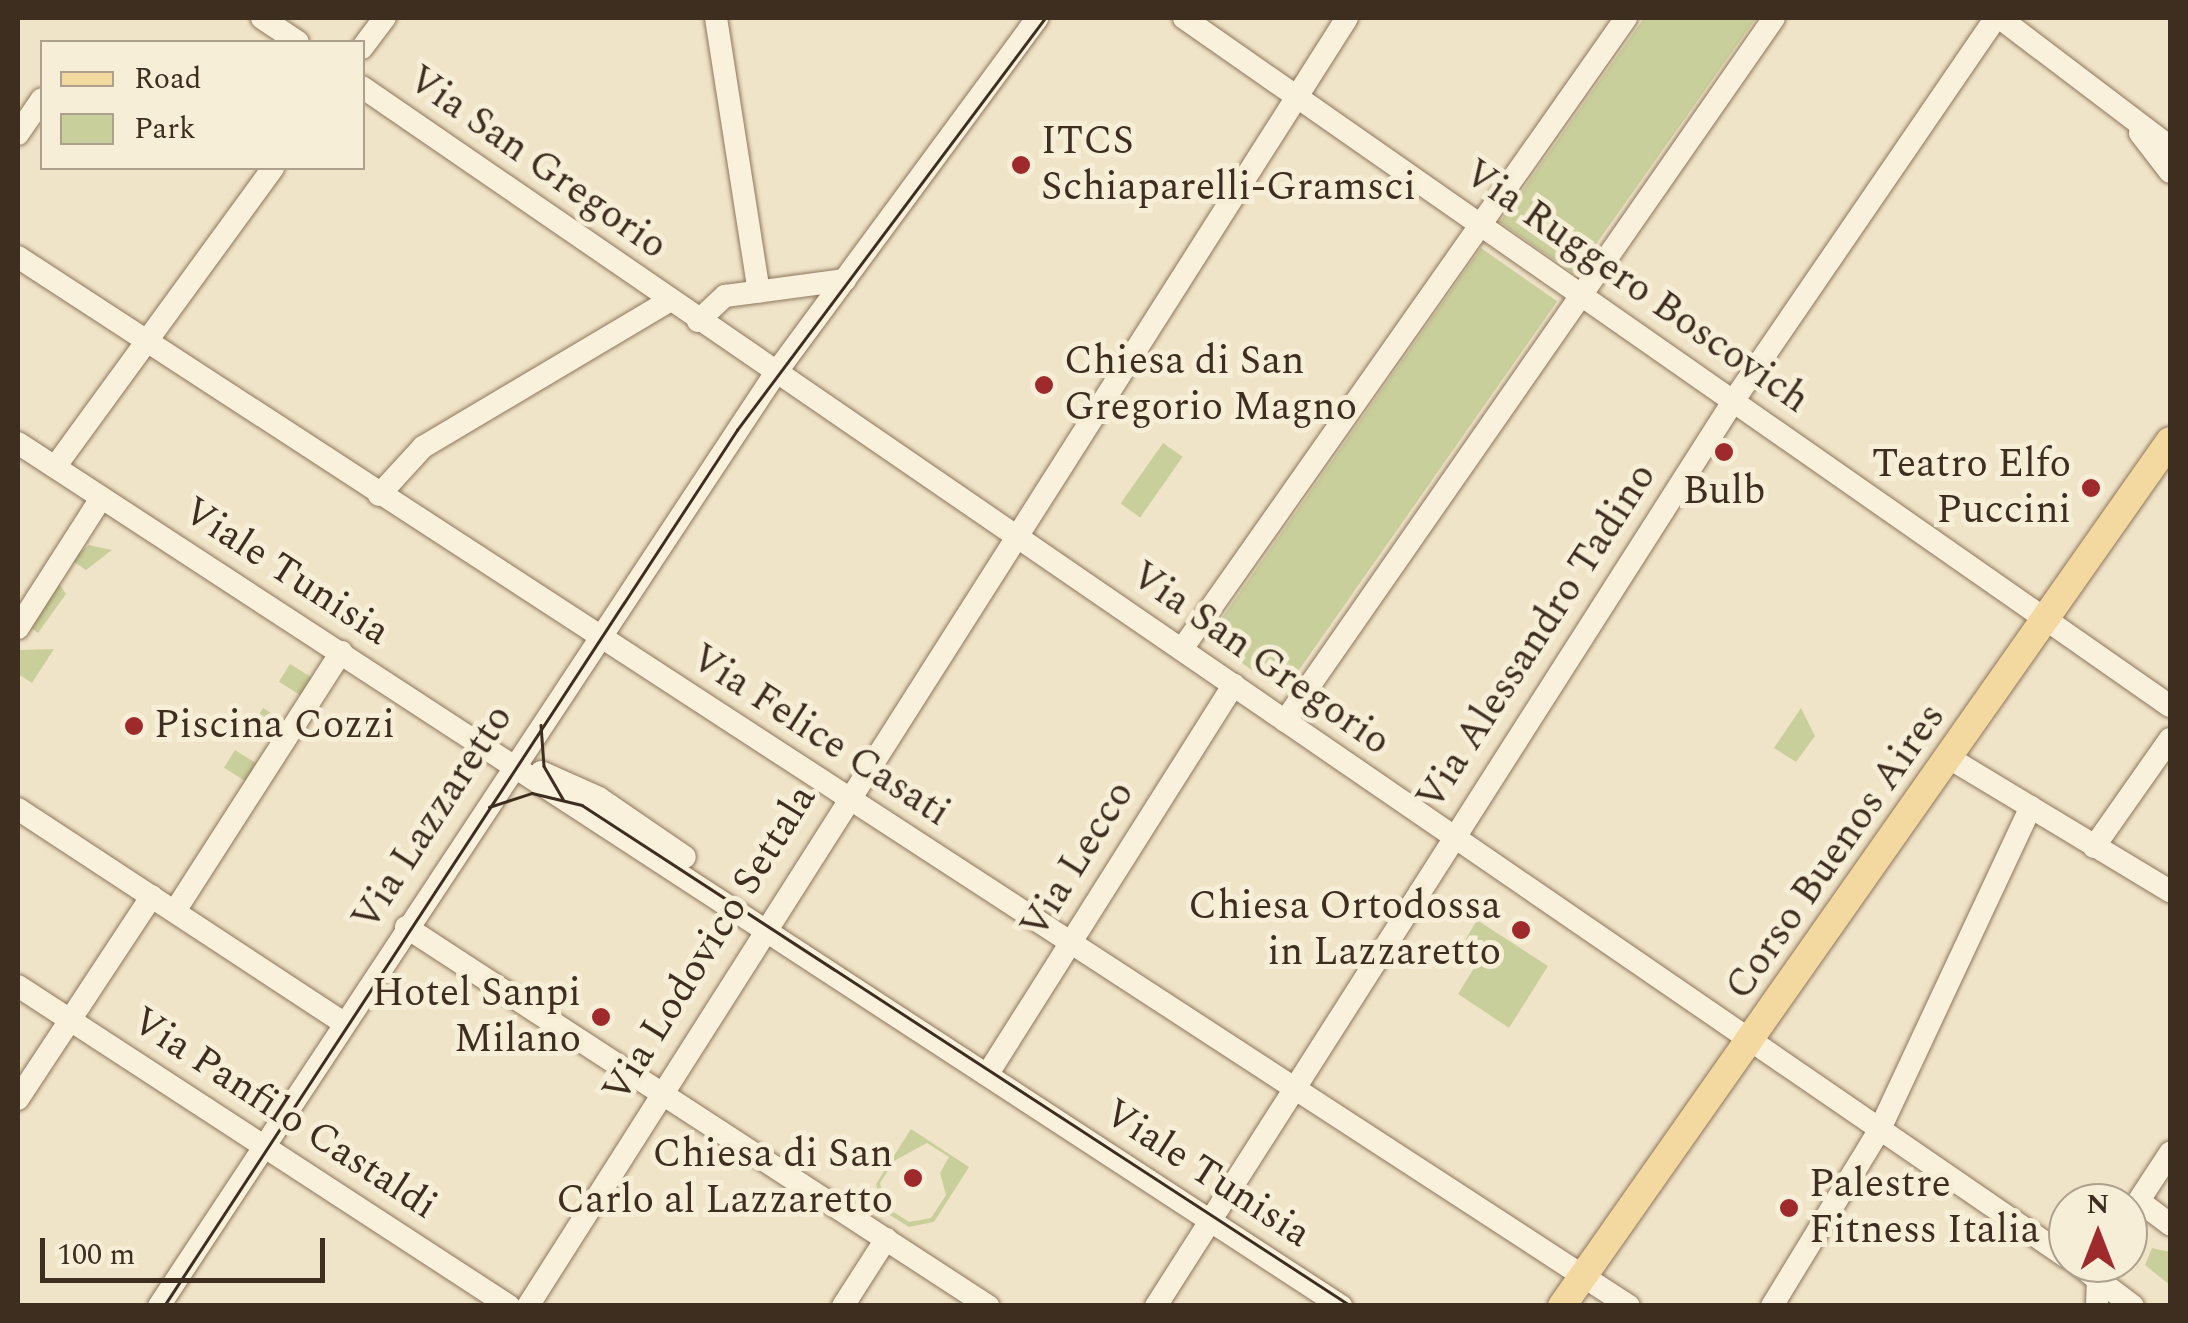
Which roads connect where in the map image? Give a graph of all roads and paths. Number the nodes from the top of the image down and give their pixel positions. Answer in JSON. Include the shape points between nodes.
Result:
{"nodes":[{"id":1,"x":262,"y":18,"type":"edge"},
{"id":2,"x":384,"y":18,"type":"edge"},
{"id":3,"x":716,"y":18,"type":"edge"},
{"id":4,"x":1037,"y":18,"type":"edge"},
{"id":5,"x":1184,"y":18,"type":"edge"},
{"id":6,"x":1348,"y":18,"type":"edge"},
{"id":7,"x":1626,"y":18,"type":"edge"},
{"id":8,"x":1774,"y":18,"type":"edge"},
{"id":9,"x":1999,"y":18,"type":"edge"},
{"id":10,"x":295,"y":40,"type":"edge"},
{"id":11,"x":365,"y":44,"type":"edge"},
{"id":12,"x":365,"y":89,"type":"edge"},
{"id":13,"x":1294,"y":94,"type":"junction"},
{"id":14,"x":40,"y":102,"type":"edge"},
{"id":15,"x":2136,"y":121,"type":"junction"},
{"id":16,"x":18,"y":134,"type":"edge"},
{"id":17,"x":2170,"y":148,"type":"edge"},
{"id":18,"x":271,"y":170,"type":"edge"},
{"id":19,"x":2170,"y":172,"type":"edge"},
{"id":20,"x":1480,"y":225,"type":"junction"},
{"id":21,"x":18,"y":257,"type":"edge"},
{"id":22,"x":845,"y":280,"type":"junction"},
{"id":23,"x":760,"y":292,"type":"junction"},
{"id":24,"x":1583,"y":295,"type":"junction"},
{"id":25,"x":669,"y":300,"type":"junction"},
{"id":26,"x":698,"y":322,"type":"junction"},
{"id":27,"x":143,"y":340,"type":"junction"},
{"id":28,"x":775,"y":374,"type":"junction"},
{"id":29,"x":1734,"y":400,"type":"junction"},
{"id":30,"x":2170,"y":441,"type":"edge"},
{"id":31,"x":18,"y":443,"type":"edge"},
{"id":32,"x":55,"y":467,"type":"junction"},
{"id":33,"x":379,"y":495,"type":"junction"},
{"id":34,"x":102,"y":498,"type":"junction"},
{"id":35,"x":1017,"y":539,"type":"junction"},
{"id":36,"x":2046,"y":617,"type":"junction"},
{"id":37,"x":18,"y":628,"type":"edge"},
{"id":38,"x":598,"y":635,"type":"junction"},
{"id":39,"x":1182,"y":649,"type":"junction"},
{"id":40,"x":340,"y":652,"type":"junction"},
{"id":41,"x":1234,"y":686,"type":"junction"},
{"id":42,"x":2170,"y":706,"type":"edge"},
{"id":43,"x":1285,"y":721,"type":"junction"},
{"id":44,"x":2170,"y":739,"type":"edge"},
{"id":45,"x":1950,"y":760,"type":"junction"},
{"id":46,"x":514,"y":765,"type":"junction"},
{"id":47,"x":845,"y":798,"type":"junction"},
{"id":48,"x":2031,"y":808,"type":"junction"},
{"id":49,"x":18,"y":809,"type":"edge"},
{"id":50,"x":1453,"y":838,"type":"junction"},
{"id":51,"x":2094,"y":847,"type":"junction"},
{"id":52,"x":2170,"y":891,"type":"edge"},
{"id":53,"x":152,"y":896,"type":"junction"},
{"id":54,"x":175,"y":912,"type":"junction"},
{"id":55,"x":406,"y":927,"type":"junction"},
{"id":56,"x":766,"y":930,"type":"junction"},
{"id":57,"x":1069,"y":942,"type":"junction"},
{"id":58,"x":18,"y":986,"type":"edge"},
{"id":59,"x":70,"y":1020,"type":"junction"},
{"id":60,"x":344,"y":1023,"type":"junction"},
{"id":61,"x":1752,"y":1044,"type":"junction"},
{"id":62,"x":987,"y":1075,"type":"junction"},
{"id":63,"x":1294,"y":1089,"type":"junction"},
{"id":64,"x":661,"y":1093,"type":"junction"},
{"id":65,"x":18,"y":1099,"type":"edge"},
{"id":66,"x":1879,"y":1131,"type":"junction"},
{"id":67,"x":265,"y":1147,"type":"junction"},
{"id":68,"x":2170,"y":1153,"type":"edge"},
{"id":69,"x":2148,"y":1187,"type":"edge"},
{"id":70,"x":1212,"y":1222,"type":"junction"},
{"id":71,"x":2048,"y":1243,"type":"edge"},
{"id":72,"x":896,"y":1245,"type":"junction"},
{"id":73,"x":1582,"y":1278,"type":"junction"},
{"id":74,"x":2104,"y":1283,"type":"edge"},
{"id":75,"x":159,"y":1306,"type":"edge"},
{"id":76,"x":509,"y":1306,"type":"edge"},
{"id":77,"x":528,"y":1306,"type":"edge"},
{"id":78,"x":843,"y":1306,"type":"edge"},
{"id":79,"x":988,"y":1306,"type":"edge"},
{"id":80,"x":1156,"y":1306,"type":"edge"},
{"id":81,"x":1341,"y":1306,"type":"edge"},
{"id":82,"x":1562,"y":1306,"type":"edge"},
{"id":83,"x":1629,"y":1306,"type":"edge"},
{"id":84,"x":1772,"y":1306,"type":"edge"},
{"id":85,"x":2133,"y":1306,"type":"edge"}],
"edges":[{"from":1,"to":10,"type":"street"},
{"from":2,"to":11,"type":"street"},
{"from":3,"to":23,"type":"street"},
{"from":4,"to":22,"type":"street","name":"Via Lazzaretto"},
{"from":5,"to":13,"type":"street","name":"Via Ruggero Boscovich"},
{"from":6,"to":13,"type":"street","name":"Via Lodovico Settala"},
{"from":7,"to":20,"type":"street"},
{"from":8,"to":24,"type":"street"},
{"from":9,"to":15,"type":"street"},
{"from":9,"to":29,"type":"street","name":"Via Alessandro Tadino"},
{"from":12,"to":25,"type":"street","name":"Via San Gregorio"},
{"from":13,"to":20,"type":"street","name":"Via Ruggero Boscovich"},
{"from":13,"to":35,"type":"street","name":"Via Lodovico Settala"},
{"from":14,"to":16,"type":"street"},
{"from":15,"to":17,"type":"street"},
{"from":15,"to":19,"type":"street"},
{"from":18,"to":27,"type":"street"},
{"from":20,"to":24,"type":"street","name":"Via Ruggero Boscovich"},
{"from":20,"to":39,"type":"street"},
{"from":21,"to":27,"type":"street","name":"Via Felice Casati"},
{"from":22,"to":23,"type":"street"},
{"from":22,"to":28,"type":"street","name":"Via Lazzaretto"},
{"from":23,"to":26,"type":"street","via":[[718,299]]},
{"from":24,"to":29,"type":"street","name":"Via Ruggero Boscovich"},
{"from":24,"to":43,"type":"street"},
{"from":25,"to":26,"type":"street","name":"Via San Gregorio"},
{"from":25,"to":33,"type":"street","via":[[438,436]]},
{"from":26,"to":28,"type":"street","name":"Via San Gregorio"},
{"from":27,"to":32,"type":"street"},
{"from":27,"to":33,"type":"street","name":"Via Felice Casati"},
{"from":28,"to":35,"type":"street","name":"Via San Gregorio"},
{"from":28,"to":38,"type":"street","name":"Via Lazzaretto"},
{"from":29,"to":36,"type":"street","name":"Via Ruggero Boscovich"},
{"from":29,"to":50,"type":"street","name":"Via Alessandro Tadino"},
{"from":30,"to":36,"type":"main road","name":"Corso Buenos Aires"},
{"from":31,"to":32,"type":"street","name":"Viale Tunisia"},
{"from":32,"to":34,"type":"street","name":"Viale Tunisia"},
{"from":33,"to":38,"type":"street","name":"Via Felice Casati"},
{"from":34,"to":37,"type":"street"},
{"from":34,"to":40,"type":"street","name":"Viale Tunisia"},
{"from":35,"to":39,"type":"street","name":"Via San Gregorio"},
{"from":35,"to":47,"type":"street","name":"Via Lodovico Settala"},
{"from":36,"to":42,"type":"street","name":"Via Ruggero Boscovich"},
{"from":36,"to":45,"type":"main road","name":"Corso Buenos Aires"},
{"from":38,"to":46,"type":"street","name":"Via Lazzaretto"},
{"from":38,"to":47,"type":"street","name":"Via Felice Casati"},
{"from":39,"to":41,"type":"street","name":"Via San Gregorio"},
{"from":40,"to":46,"type":"street","name":"Viale Tunisia"},
{"from":40,"to":54,"type":"street"},
{"from":41,"to":43,"type":"street","name":"Via San Gregorio"},
{"from":41,"to":57,"type":"street","name":"Via Lecco"},
{"from":43,"to":50,"type":"street","name":"Via San Gregorio"},
{"from":44,"to":51,"type":"street"},
{"from":45,"to":48,"type":"street"},
{"from":45,"to":61,"type":"main road","name":"Corso Buenos Aires"},
{"from":46,"to":55,"type":"street","name":"Via Lazzaretto"},
{"from":46,"to":56,"type":"street","name":"Viale Tunisia"},
{"from":47,"to":56,"type":"street","name":"Via Lodovico Settala"},
{"from":47,"to":57,"type":"street","name":"Via Felice Casati"},
{"from":48,"to":51,"type":"street"},
{"from":48,"to":66,"type":"street"},
{"from":49,"to":53,"type":"street"},
{"from":50,"to":61,"type":"street","name":"Via San Gregorio"},
{"from":50,"to":63,"type":"street","name":"Via Alessandro Tadino"},
{"from":51,"to":52,"type":"street"},
{"from":53,"to":54,"type":"street"},
{"from":53,"to":59,"type":"street"},
{"from":54,"to":60,"type":"street"},
{"from":55,"to":60,"type":"street","name":"Via Lazzaretto"},
{"from":55,"to":64,"type":"street"},
{"from":56,"to":62,"type":"street","name":"Viale Tunisia"},
{"from":56,"to":64,"type":"street","name":"Via Lodovico Settala"},
{"from":57,"to":62,"type":"street","name":"Via Lecco"},
{"from":57,"to":63,"type":"street","name":"Via Felice Casati"},
{"from":58,"to":59,"type":"street","name":"Via Panfilo Castaldi"},
{"from":59,"to":65,"type":"street"},
{"from":59,"to":67,"type":"street","name":"Via Panfilo Castaldi"},
{"from":60,"to":67,"type":"street","name":"Via Lazzaretto"},
{"from":61,"to":66,"type":"street","name":"Via San Gregorio"},
{"from":61,"to":73,"type":"main road","name":"Corso Buenos Aires"},
{"from":62,"to":70,"type":"street","name":"Viale Tunisia"},
{"from":63,"to":70,"type":"street","name":"Via Alessandro Tadino"},
{"from":63,"to":73,"type":"street","name":"Via Felice Casati"},
{"from":64,"to":72,"type":"street"},
{"from":64,"to":77,"type":"street","name":"Via Lodovico Settala"},
{"from":66,"to":71,"type":"street","name":"Via San Gregorio"},
{"from":66,"to":84,"type":"street"},
{"from":67,"to":75,"type":"street","name":"Via Lazzaretto"},
{"from":67,"to":76,"type":"street","name":"Via Panfilo Castaldi"},
{"from":68,"to":69,"type":"street"},
{"from":70,"to":80,"type":"street","name":"Via Alessandro Tadino"},
{"from":70,"to":81,"type":"street","name":"Viale Tunisia"},
{"from":72,"to":78,"type":"street"},
{"from":72,"to":79,"type":"street"},
{"from":73,"to":82,"type":"main road","name":"Corso Buenos Aires"},
{"from":73,"to":83,"type":"street","name":"Via Felice Casati"},
{"from":74,"to":85,"type":"street","name":"Via San Gregorio"}]}
